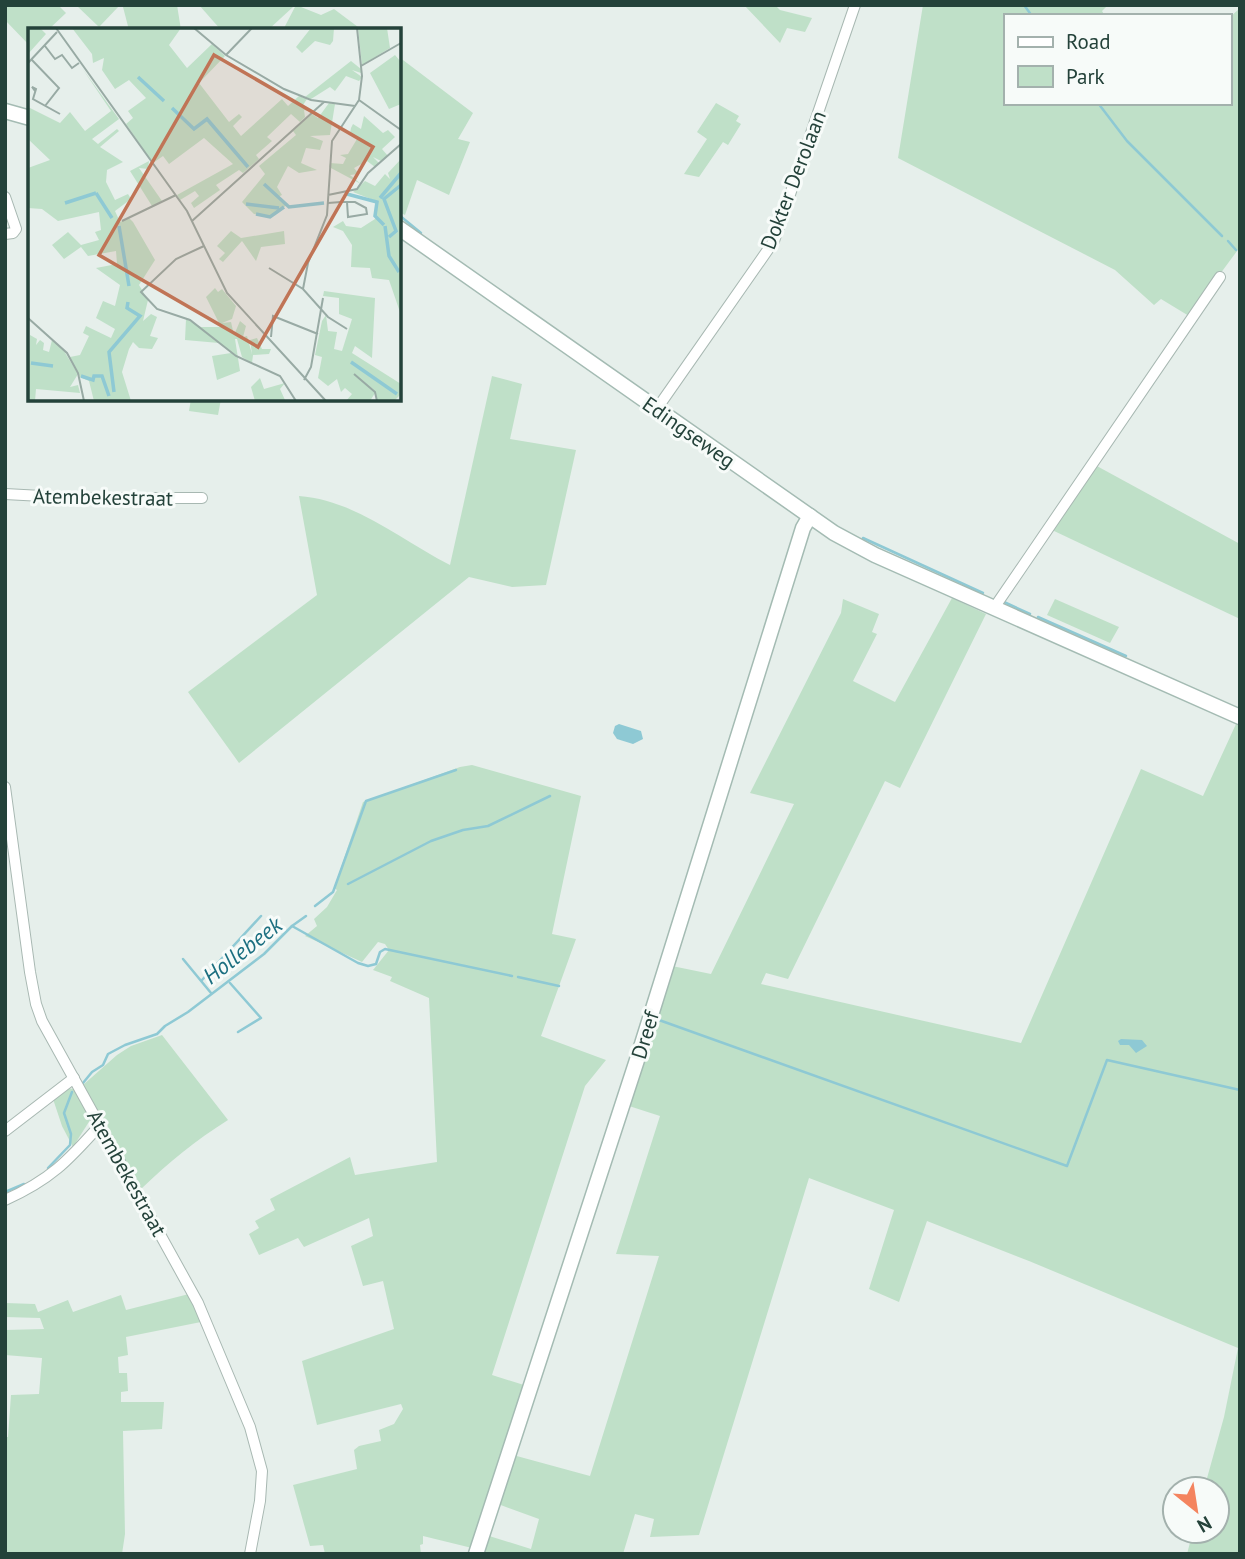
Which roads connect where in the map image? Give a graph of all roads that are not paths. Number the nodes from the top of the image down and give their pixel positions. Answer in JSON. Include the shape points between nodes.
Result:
{"nodes":[{"id":1,"x":855,"y":5,"type":"edge"},
{"id":2,"x":5,"y":111,"type":"edge"},
{"id":3,"x":28,"y":117,"type":"edge"},
{"id":4,"x":5,"y":197,"type":"edge"},
{"id":5,"x":401,"y":229,"type":"edge"},
{"id":6,"x":5,"y":234,"type":"edge"},
{"id":7,"x":1220,"y":277,"type":"dead end"},
{"id":8,"x":656,"y":410,"type":"junction"},
{"id":9,"x":5,"y":494,"type":"edge"},
{"id":10,"x":202,"y":498,"type":"dead end"},
{"id":11,"x":810,"y":516,"type":"junction"},
{"id":12,"x":994,"y":608,"type":"junction"},
{"id":13,"x":1240,"y":718,"type":"edge"},
{"id":14,"x":5,"y":787,"type":"edge"},
{"id":15,"x":74,"y":1078,"type":"junction"},
{"id":16,"x":100,"y":1125,"type":"junction"},
{"id":17,"x":5,"y":1131,"type":"edge"},
{"id":18,"x":5,"y":1200,"type":"edge"},
{"id":19,"x":250,"y":1554,"type":"edge"},
{"id":20,"x":476,"y":1554,"type":"edge"}],
"edges":[{"from":1,"to":8,"type":"street","name":"Dokter Derolaan","via":[[774,241]]},
{"from":2,"to":3,"type":"street"},
{"from":4,"to":6,"type":"street","via":[[16,229]]},
{"from":5,"to":8,"type":"street","name":"Edingseweg"},
{"from":7,"to":12,"type":"street"},
{"from":8,"to":11,"type":"street","name":"Edingseweg"},
{"from":9,"to":10,"type":"street","name":"Atembekestraat"},
{"from":11,"to":12,"type":"street","name":"Edingseweg","via":[[875,555]]},
{"from":11,"to":20,"type":"street","name":"Dreef"},
{"from":12,"to":13,"type":"street","name":"Edingseweg"},
{"from":14,"to":15,"type":"street","name":"Atembekestraat","via":[[36,1004]]},
{"from":15,"to":16,"type":"street","name":"Atembekestraat"},
{"from":15,"to":17,"type":"street"},
{"from":16,"to":18,"type":"street","via":[[54,1173]]},
{"from":16,"to":19,"type":"street","name":"Atembekestraat","via":[[198,1303],[250,1427],[262,1471]]}]}
